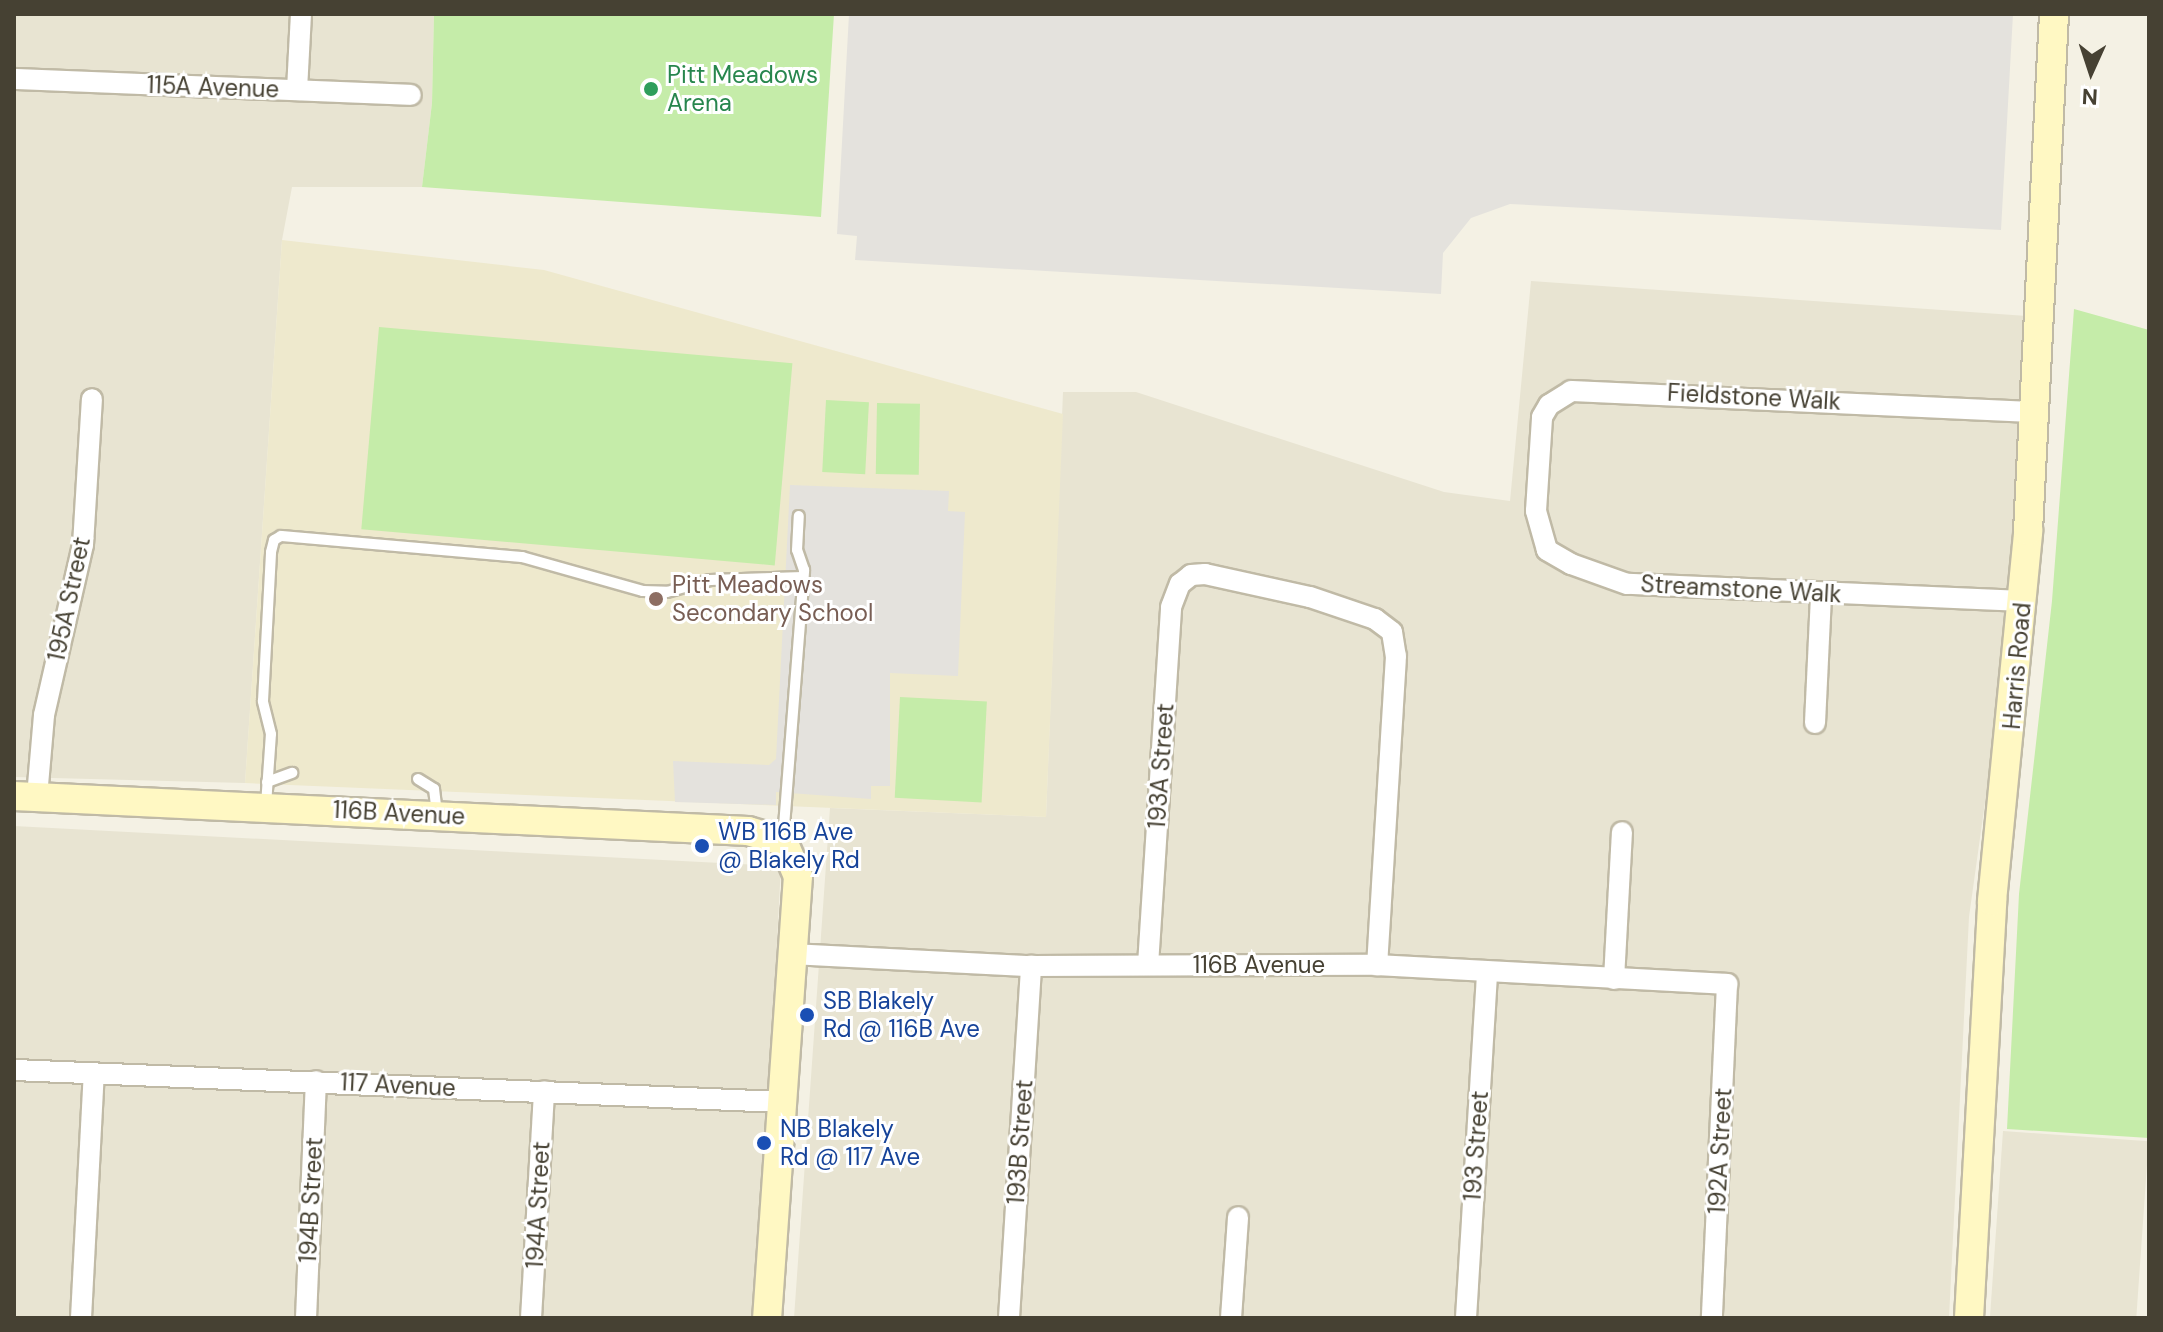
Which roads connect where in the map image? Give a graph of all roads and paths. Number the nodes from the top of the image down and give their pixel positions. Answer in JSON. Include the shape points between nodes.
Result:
{"nodes":[{"id":1,"x":301,"y":14,"type":"edge"},
{"id":2,"x":2054,"y":14,"type":"edge"},
{"id":3,"x":14,"y":79,"type":"edge"},
{"id":4,"x":297,"y":90,"type":"junction"},
{"id":5,"x":411,"y":95,"type":"dead end"},
{"id":6,"x":92,"y":399,"type":"dead end"},
{"id":7,"x":2033,"y":412,"type":"junction"},
{"id":8,"x":1538,"y":472,"type":"joint"},
{"id":9,"x":799,"y":516,"type":"dead end"},
{"id":10,"x":804,"y":574,"type":"junction"},
{"id":11,"x":1821,"y":594,"type":"junction"},
{"id":12,"x":2023,"y":601,"type":"junction"},
{"id":13,"x":1815,"y":723,"type":"dead end"},
{"id":14,"x":292,"y":773,"type":"dead end"},
{"id":15,"x":418,"y":779,"type":"dead end"},
{"id":16,"x":266,"y":795,"type":"junction"},
{"id":17,"x":26,"y":796,"type":"edge"},
{"id":18,"x":437,"y":815,"type":"junction"},
{"id":19,"x":1622,"y":832,"type":"dead end"},
{"id":20,"x":783,"y":841,"type":"junction"},
{"id":21,"x":791,"y":954,"type":"junction"},
{"id":22,"x":1148,"y":965,"type":"junction"},
{"id":23,"x":1377,"y":965,"type":"junction"},
{"id":24,"x":1031,"y":966,"type":"junction"},
{"id":25,"x":1487,"y":973,"type":"junction"},
{"id":26,"x":1614,"y":979,"type":"junction"},
{"id":27,"x":1727,"y":984,"type":"joint"},
{"id":28,"x":14,"y":1070,"type":"edge"},
{"id":29,"x":94,"y":1073,"type":"junction"},
{"id":30,"x":316,"y":1081,"type":"junction"},
{"id":31,"x":544,"y":1091,"type":"junction"},
{"id":32,"x":781,"y":1102,"type":"junction"},
{"id":33,"x":1238,"y":1217,"type":"dead end"},
{"id":34,"x":81,"y":1318,"type":"edge"},
{"id":35,"x":306,"y":1318,"type":"edge"},
{"id":36,"x":531,"y":1318,"type":"edge"},
{"id":37,"x":767,"y":1318,"type":"edge"},
{"id":38,"x":1009,"y":1318,"type":"edge"},
{"id":39,"x":1231,"y":1318,"type":"edge"},
{"id":40,"x":1466,"y":1318,"type":"edge"},
{"id":41,"x":1712,"y":1318,"type":"edge"},
{"id":42,"x":1969,"y":1318,"type":"edge"}],
"edges":[{"from":1,"to":4,"type":"street"},
{"from":2,"to":7,"type":"main road","name":"Harris Road"},
{"from":3,"to":4,"type":"street","name":"115A Avenue"},
{"from":4,"to":5,"type":"street","name":"115A Avenue"},
{"from":6,"to":17,"type":"street","name":"195A Street","via":[[83,545]]},
{"from":7,"to":8,"type":"street","name":"Fieldstone Walk","via":[[1583,389],[1558,397],[1542,417]]},
{"from":7,"to":12,"type":"main road","name":"Harris Road"},
{"from":8,"to":11,"type":"street","name":"Streamstone Walk","via":[[1541,540],[1571,564],[1643,586]]},
{"from":9,"to":10,"type":"lane","via":[[797,550]]},
{"from":10,"to":16,"type":"lane","via":[[643,591],[522,557],[281,536],[274,540],[263,701],[271,734]]},
{"from":10,"to":20,"type":"lane"},
{"from":11,"to":12,"type":"street","name":"Streamstone Walk"},
{"from":11,"to":13,"type":"street"},
{"from":12,"to":42,"type":"main road","name":"Harris Road","via":[[1992,901]]},
{"from":14,"to":16,"type":"lane"},
{"from":15,"to":18,"type":"lane","via":[[434,789]]},
{"from":16,"to":17,"type":"main road","name":"116B Avenue"},
{"from":16,"to":18,"type":"main road","name":"116B Avenue"},
{"from":18,"to":20,"type":"main road","name":"116B Avenue","via":[[748,831]]},
{"from":19,"to":26,"type":"street"},
{"from":20,"to":21,"type":"main road","via":[[798,876]]},
{"from":21,"to":24,"type":"street","name":"116B Avenue"},
{"from":21,"to":32,"type":"main road"},
{"from":22,"to":23,"type":"street","name":"116B Avenue"},
{"from":22,"to":23,"type":"street","name":"193A Street","via":[[1171,607],[1174,592],[1191,575],[1230,577],[1310,597],[1375,619],[1392,632],[1396,656]]},
{"from":22,"to":24,"type":"street","name":"116B Avenue"},
{"from":23,"to":25,"type":"street","name":"116B Avenue"},
{"from":24,"to":38,"type":"street","name":"193B Street"},
{"from":25,"to":26,"type":"street","name":"116B Avenue"},
{"from":25,"to":40,"type":"street","name":"193 Street"},
{"from":26,"to":27,"type":"street","name":"116B Avenue"},
{"from":27,"to":41,"type":"street","name":"192A Street"},
{"from":28,"to":29,"type":"street","name":"117 Avenue"},
{"from":29,"to":30,"type":"street","name":"117 Avenue"},
{"from":29,"to":34,"type":"street"},
{"from":30,"to":31,"type":"street","name":"117 Avenue"},
{"from":30,"to":35,"type":"street","name":"194B Street"},
{"from":31,"to":32,"type":"street","name":"117 Avenue"},
{"from":31,"to":36,"type":"street","name":"194A Street"},
{"from":32,"to":37,"type":"main road"},
{"from":33,"to":39,"type":"street"}]}
